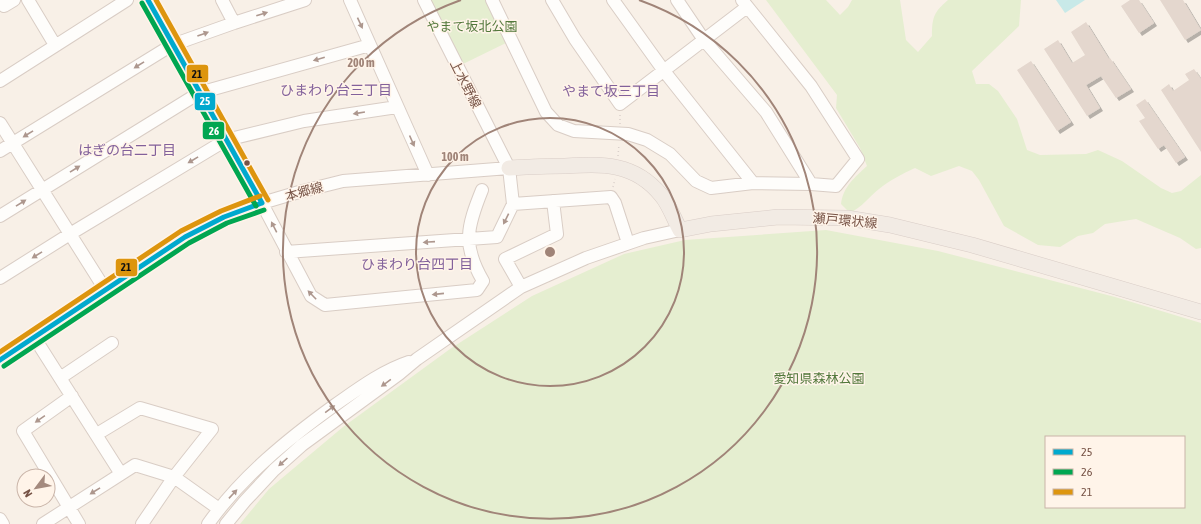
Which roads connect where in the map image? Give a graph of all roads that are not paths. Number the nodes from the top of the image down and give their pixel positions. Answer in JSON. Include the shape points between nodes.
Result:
{"nodes":[{"id":1,"x":1,"y":0,"type":"edge"},
{"id":2,"x":14,"y":0,"type":"edge"},
{"id":3,"x":28,"y":0,"type":"edge"},
{"id":4,"x":127,"y":0,"type":"edge"},
{"id":5,"x":148,"y":0,"type":"edge"},
{"id":6,"x":222,"y":0,"type":"edge"},
{"id":7,"x":305,"y":0,"type":"edge"},
{"id":8,"x":350,"y":0,"type":"edge"},
{"id":9,"x":424,"y":0,"type":"edge"},
{"id":10,"x":492,"y":0,"type":"edge"},
{"id":11,"x":552,"y":0,"type":"edge"},
{"id":12,"x":613,"y":0,"type":"edge"},
{"id":13,"x":677,"y":0,"type":"edge"},
{"id":14,"x":288,"y":2,"type":"edge"},
{"id":15,"x":745,"y":3,"type":"edge"},
{"id":16,"x":234,"y":23,"type":"junction"},
{"id":17,"x":704,"y":40,"type":"junction"},
{"id":18,"x":172,"y":45,"type":"junction"},
{"id":19,"x":370,"y":45,"type":"junction"},
{"id":20,"x":56,"y":46,"type":"junction"},
{"id":21,"x":664,"y":71,"type":"junction"},
{"id":22,"x":0,"y":81,"type":"edge"},
{"id":23,"x":200,"y":92,"type":"junction"},
{"id":24,"x":397,"y":106,"type":"junction"},
{"id":25,"x":0,"y":123,"type":"edge"},
{"id":26,"x":226,"y":140,"type":"junction"},
{"id":27,"x":13,"y":143,"type":"junction"},
{"id":28,"x":0,"y":151,"type":"edge"},
{"id":29,"x":508,"y":168,"type":"junction"},
{"id":30,"x":428,"y":175,"type":"junction"},
{"id":31,"x":753,"y":183,"type":"junction"},
{"id":32,"x":811,"y":184,"type":"junction"},
{"id":33,"x":42,"y":189,"type":"junction"},
{"id":34,"x":482,"y":190,"type":"dead end"},
{"id":35,"x":553,"y":201,"type":"junction"},
{"id":36,"x":262,"y":203,"type":"junction"},
{"id":37,"x":513,"y":204,"type":"junction"},
{"id":38,"x":0,"y":216,"type":"edge"},
{"id":39,"x":680,"y":230,"type":"junction"},
{"id":40,"x":70,"y":234,"type":"junction"},
{"id":41,"x":468,"y":240,"type":"junction"},
{"id":42,"x":628,"y":243,"type":"junction"},
{"id":43,"x":286,"y":252,"type":"junction"},
{"id":44,"x":0,"y":278,"type":"edge"},
{"id":45,"x":521,"y":288,"type":"junction"},
{"id":46,"x":106,"y":290,"type":"junction"},
{"id":47,"x":1201,"y":312,"type":"edge"},
{"id":48,"x":34,"y":337,"type":"junction"},
{"id":49,"x":112,"y":343,"type":"dead end"},
{"id":50,"x":417,"y":359,"type":"junction"},
{"id":51,"x":0,"y":360,"type":"edge"},
{"id":52,"x":60,"y":378,"type":"junction"},
{"id":53,"x":72,"y":396,"type":"junction"},
{"id":54,"x":97,"y":434,"type":"junction"},
{"id":55,"x":122,"y":474,"type":"junction"},
{"id":56,"x":174,"y":477,"type":"junction"},
{"id":57,"x":68,"y":508,"type":"junction"},
{"id":58,"x":219,"y":509,"type":"junction"},
{"id":59,"x":0,"y":519,"type":"edge"},
{"id":60,"x":3,"y":524,"type":"edge"},
{"id":61,"x":43,"y":524,"type":"edge"},
{"id":62,"x":79,"y":524,"type":"edge"},
{"id":63,"x":142,"y":524,"type":"edge"},
{"id":64,"x":208,"y":524,"type":"edge"},
{"id":65,"x":226,"y":524,"type":"edge"}],
"edges":[{"from":1,"to":2,"type":"street","via":[[4,6]]},
{"from":3,"to":20,"type":"street"},
{"from":4,"to":20,"type":"street"},
{"from":5,"to":18,"type":"street"},
{"from":6,"to":16,"type":"street"},
{"from":7,"to":14,"type":"street"},
{"from":8,"to":19,"type":"street","one_way":true},
{"from":9,"to":29,"type":"street","name":"上水野線"},
{"from":10,"to":31,"type":"street","via":[[546,112],[558,125],[574,132],[628,134],[647,140],[670,154],[696,181],[711,188]]},
{"from":11,"to":21,"type":"street","via":[[575,39],[620,104]]},
{"from":12,"to":21,"type":"street"},
{"from":13,"to":17,"type":"street"},
{"from":16,"to":14,"type":"street","one_way":true},
{"from":15,"to":17,"type":"street"},
{"from":15,"to":32,"type":"street","via":[[811,86],[858,159],[836,186]]},
{"from":18,"to":16,"type":"street","one_way":true},
{"from":17,"to":21,"type":"street"},
{"from":17,"to":32,"type":"street","via":[[766,112]]},
{"from":18,"to":23,"type":"street"},
{"from":18,"to":27,"type":"street","one_way":true},
{"from":19,"to":23,"type":"street","one_way":true},
{"from":19,"to":24,"type":"street"},
{"from":20,"to":22,"type":"street"},
{"from":21,"to":31,"type":"street"},
{"from":23,"to":26,"type":"street"},
{"from":33,"to":23,"type":"street","one_way":true},
{"from":24,"to":26,"type":"street","one_way":true,"via":[[304,121]]},
{"from":24,"to":30,"type":"street","one_way":true},
{"from":25,"to":27,"type":"street"},
{"from":26,"to":36,"type":"street"},
{"from":26,"to":40,"type":"street","one_way":true},
{"from":27,"to":28,"type":"street"},
{"from":27,"to":33,"type":"street"},
{"from":29,"to":30,"type":"street","name":"本郷線"},
{"from":29,"to":37,"type":"street","name":"上水野線"},
{"from":29,"to":39,"type":"main road","via":[[598,164],[632,171],[647,180],[662,195]]},
{"from":30,"to":36,"type":"street","name":"本郷線","via":[[343,181]]},
{"from":31,"to":32,"type":"street"},
{"from":38,"to":33,"type":"street","one_way":true},
{"from":33,"to":40,"type":"street"},
{"from":34,"to":41,"type":"street","via":[[472,215]]},
{"from":35,"to":37,"type":"street"},
{"from":35,"to":42,"type":"street","via":[[611,197]]},
{"from":35,"to":45,"type":"street","via":[[557,234],[505,259]]},
{"from":43,"to":36,"type":"street","one_way":true},
{"from":36,"to":46,"type":"street","name":"本郷線","via":[[224,217],[185,237]]},
{"from":37,"to":41,"type":"street","one_way":true,"via":[[497,237]]},
{"from":39,"to":42,"type":"street"},
{"from":39,"to":47,"type":"main road","name":"瀬戸環状線","via":[[778,217],[847,218],[890,225],[972,245]]},
{"from":40,"to":44,"type":"street","one_way":true},
{"from":40,"to":46,"type":"street"},
{"from":41,"to":43,"type":"street","one_way":true},
{"from":41,"to":43,"type":"street","one_way":true,"via":[[474,266],[482,282],[477,290],[325,306],[311,296]]},
{"from":42,"to":45,"type":"street","via":[[586,258]]},
{"from":45,"to":50,"type":"street"},
{"from":46,"to":48,"type":"street","name":"本郷線"},
{"from":48,"to":51,"type":"street","name":"本郷線"},
{"from":48,"to":52,"type":"street"},
{"from":49,"to":52,"type":"street"},
{"from":58,"to":50,"type":"street","one_way":true,"via":[[272,453],[307,426],[392,368]]},
{"from":50,"to":65,"type":"street","one_way":true,"via":[[302,445],[254,490]]},
{"from":52,"to":53,"type":"street"},
{"from":53,"to":54,"type":"street"},
{"from":53,"to":57,"type":"street","one_way":true,"via":[[23,431]]},
{"from":54,"to":55,"type":"street"},
{"from":54,"to":56,"type":"street","via":[[140,408],[212,429]]},
{"from":55,"to":56,"type":"street","via":[[135,465]]},
{"from":55,"to":57,"type":"street","one_way":true},
{"from":56,"to":58,"type":"street"},
{"from":56,"to":63,"type":"street"},
{"from":57,"to":61,"type":"street"},
{"from":57,"to":62,"type":"street"},
{"from":58,"to":64,"type":"street"},
{"from":59,"to":60,"type":"street"}]}
